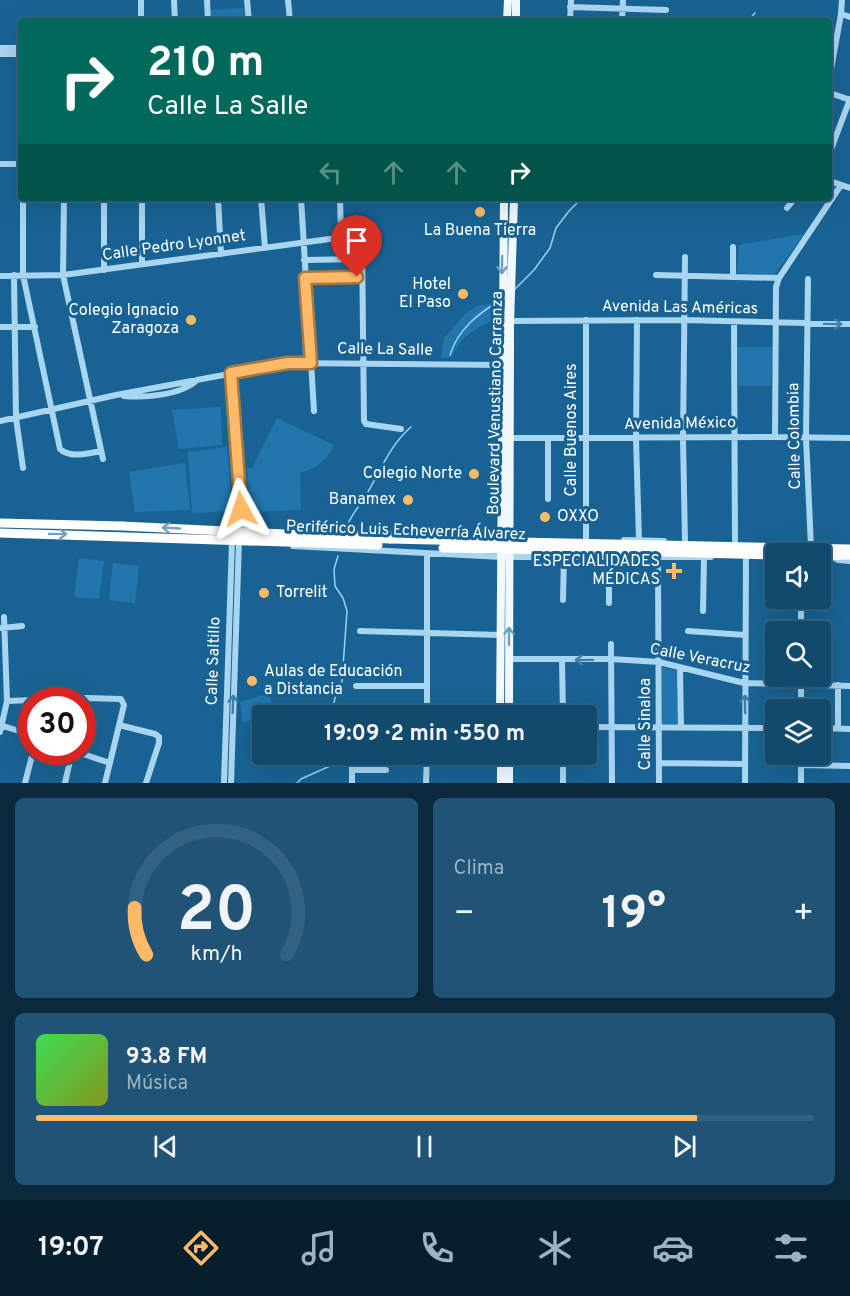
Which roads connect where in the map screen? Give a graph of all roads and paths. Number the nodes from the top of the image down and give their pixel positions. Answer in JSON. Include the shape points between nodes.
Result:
{"nodes":[{"id":1,"x":141,"y":0,"type":"edge"},
{"id":2,"x":174,"y":0,"type":"edge"},
{"id":3,"x":207,"y":0,"type":"edge"},
{"id":4,"x":247,"y":0,"type":"edge"},
{"id":5,"x":288,"y":0,"type":"edge"},
{"id":6,"x":508,"y":0,"type":"edge"},
{"id":7,"x":516,"y":0,"type":"edge"},
{"id":8,"x":622,"y":0,"type":"edge"},
{"id":9,"x":842,"y":0,"type":"edge"},
{"id":10,"x":570,"y":4,"type":"edge"},
{"id":11,"x":622,"y":9,"type":"junction"},
{"id":12,"x":666,"y":10,"type":"dead end"},
{"id":13,"x":842,"y":14,"type":"junction"},
{"id":14,"x":850,"y":17,"type":"edge"},
{"id":15,"x":141,"y":18,"type":"edge"},
{"id":16,"x":175,"y":18,"type":"edge"},
{"id":17,"x":208,"y":18,"type":"edge"},
{"id":18,"x":249,"y":18,"type":"edge"},
{"id":19,"x":290,"y":18,"type":"edge"},
{"id":20,"x":507,"y":18,"type":"edge"},
{"id":21,"x":516,"y":18,"type":"edge"},
{"id":22,"x":622,"y":18,"type":"edge"},
{"id":23,"x":0,"y":48,"type":"edge"},
{"id":24,"x":18,"y":48,"type":"edge"},
{"id":25,"x":0,"y":54,"type":"edge"},
{"id":26,"x":18,"y":54,"type":"edge"},
{"id":27,"x":832,"y":65,"type":"edge"},
{"id":28,"x":832,"y":94,"type":"edge"},
{"id":29,"x":850,"y":99,"type":"edge"},
{"id":30,"x":832,"y":147,"type":"edge"},
{"id":31,"x":0,"y":164,"type":"edge"},
{"id":32,"x":18,"y":164,"type":"edge"},
{"id":33,"x":832,"y":182,"type":"edge"},
{"id":34,"x":841,"y":185,"type":"junction"},
{"id":35,"x":850,"y":188,"type":"edge"},
{"id":36,"x":832,"y":198,"type":"edge"},
{"id":37,"x":23,"y":201,"type":"edge"},
{"id":38,"x":64,"y":201,"type":"edge"},
{"id":39,"x":104,"y":201,"type":"edge"},
{"id":40,"x":142,"y":201,"type":"edge"},
{"id":41,"x":218,"y":201,"type":"edge"},
{"id":42,"x":261,"y":201,"type":"edge"},
{"id":43,"x":301,"y":201,"type":"edge"},
{"id":44,"x":340,"y":201,"type":"edge"},
{"id":45,"x":504,"y":201,"type":"edge"},
{"id":46,"x":514,"y":201,"type":"edge"},
{"id":47,"x":793,"y":201,"type":"edge"},
{"id":48,"x":830,"y":201,"type":"edge"},
{"id":49,"x":787,"y":208,"type":"dead end"},
{"id":50,"x":352,"y":236,"type":"dead end"},
{"id":51,"x":341,"y":237,"type":"junction"},
{"id":52,"x":362,"y":241,"type":"dead end"},
{"id":53,"x":303,"y":243,"type":"junction"},
{"id":54,"x":733,"y":247,"type":"dead end"},
{"id":55,"x":265,"y":248,"type":"junction"},
{"id":56,"x":221,"y":254,"type":"junction"},
{"id":57,"x":685,"y":257,"type":"dead end"},
{"id":58,"x":362,"y":259,"type":"junction"},
{"id":59,"x":304,"y":260,"type":"junction"},
{"id":60,"x":142,"y":264,"type":"junction"},
{"id":61,"x":104,"y":270,"type":"junction"},
{"id":62,"x":14,"y":275,"type":"junction"},
{"id":63,"x":23,"y":275,"type":"junction"},
{"id":64,"x":63,"y":275,"type":"junction"},
{"id":65,"x":656,"y":275,"type":"dead end"},
{"id":66,"x":0,"y":276,"type":"edge"},
{"id":67,"x":684,"y":276,"type":"junction"},
{"id":68,"x":734,"y":276,"type":"junction"},
{"id":69,"x":362,"y":277,"type":"junction"},
{"id":70,"x":305,"y":278,"type":"junction"},
{"id":71,"x":779,"y":278,"type":"junction"},
{"id":72,"x":808,"y":279,"type":"dead end"},
{"id":73,"x":586,"y":320,"type":"junction"},
{"id":74,"x":638,"y":320,"type":"junction"},
{"id":75,"x":684,"y":320,"type":"junction"},
{"id":76,"x":510,"y":321,"type":"junction"},
{"id":77,"x":734,"y":322,"type":"junction"},
{"id":78,"x":774,"y":323,"type":"junction"},
{"id":79,"x":808,"y":324,"type":"junction"},
{"id":80,"x":850,"y":324,"type":"edge"},
{"id":81,"x":0,"y":327,"type":"edge"},
{"id":82,"x":15,"y":327,"type":"junction"},
{"id":83,"x":34,"y":327,"type":"junction"},
{"id":84,"x":311,"y":363,"type":"junction"},
{"id":85,"x":362,"y":364,"type":"junction"},
{"id":86,"x":502,"y":365,"type":"junction"},
{"id":87,"x":231,"y":373,"type":"junction"},
{"id":88,"x":91,"y":401,"type":"junction"},
{"id":89,"x":52,"y":410,"type":"junction"},
{"id":90,"x":314,"y":411,"type":"dead end"},
{"id":91,"x":16,"y":417,"type":"junction"},
{"id":92,"x":0,"y":421,"type":"edge"},
{"id":93,"x":401,"y":429,"type":"dead end"},
{"id":94,"x":734,"y":437,"type":"junction"},
{"id":95,"x":775,"y":437,"type":"junction"},
{"id":96,"x":510,"y":438,"type":"junction"},
{"id":97,"x":548,"y":438,"type":"junction"},
{"id":98,"x":585,"y":438,"type":"junction"},
{"id":99,"x":636,"y":438,"type":"junction"},
{"id":100,"x":806,"y":438,"type":"junction"},
{"id":101,"x":850,"y":438,"type":"edge"},
{"id":102,"x":683,"y":439,"type":"junction"},
{"id":103,"x":101,"y":451,"type":"junction"},
{"id":104,"x":103,"y":459,"type":"dead end"},
{"id":105,"x":23,"y":468,"type":"dead end"},
{"id":106,"x":548,"y":498,"type":"dead end"},
{"id":107,"x":0,"y":523,"type":"edge"},
{"id":108,"x":122,"y":526,"type":"junction"},
{"id":109,"x":0,"y":533,"type":"edge"},
{"id":110,"x":259,"y":533,"type":"junction"},
{"id":111,"x":86,"y":534,"type":"junction"},
{"id":112,"x":506,"y":536,"type":"junction"},
{"id":113,"x":238,"y":538,"type":"junction"},
{"id":114,"x":530,"y":538,"type":"junction"},
{"id":115,"x":489,"y":539,"type":"junction"},
{"id":116,"x":519,"y":539,"type":"joint"},
{"id":117,"x":586,"y":539,"type":"junction"},
{"id":118,"x":639,"y":540,"type":"junction"},
{"id":119,"x":266,"y":542,"type":"junction"},
{"id":120,"x":390,"y":542,"type":"junction"},
{"id":121,"x":685,"y":542,"type":"junction"},
{"id":122,"x":811,"y":543,"type":"edge"},
{"id":123,"x":850,"y":544,"type":"edge"},
{"id":124,"x":704,"y":546,"type":"junction"},
{"id":125,"x":735,"y":546,"type":"junction"},
{"id":126,"x":765,"y":546,"type":"edge"},
{"id":127,"x":831,"y":548,"type":"edge"},
{"id":128,"x":850,"y":549,"type":"edge"},
{"id":129,"x":658,"y":552,"type":"junction"},
{"id":130,"x":427,"y":553,"type":"junction"},
{"id":131,"x":726,"y":555,"type":"junction"},
{"id":132,"x":746,"y":555,"type":"junction"},
{"id":133,"x":765,"y":555,"type":"edge"},
{"id":134,"x":831,"y":555,"type":"edge"},
{"id":135,"x":850,"y":555,"type":"edge"},
{"id":136,"x":488,"y":557,"type":"junction"},
{"id":137,"x":505,"y":557,"type":"junction"},
{"id":138,"x":520,"y":557,"type":"junction"},
{"id":139,"x":564,"y":557,"type":"junction"},
{"id":140,"x":609,"y":557,"type":"junction"},
{"id":141,"x":831,"y":557,"type":"edge"},
{"id":142,"x":704,"y":558,"type":"junction"},
{"id":143,"x":850,"y":561,"type":"edge"},
{"id":144,"x":563,"y":600,"type":"dead end"},
{"id":145,"x":609,"y":603,"type":"dead end"},
{"id":146,"x":704,"y":611,"type":"dead end"},
{"id":147,"x":4,"y":618,"type":"dead end"},
{"id":148,"x":22,"y":626,"type":"dead end"},
{"id":149,"x":2,"y":628,"type":"edge"},
{"id":150,"x":360,"y":631,"type":"dead end"},
{"id":151,"x":688,"y":631,"type":"dead end"},
{"id":152,"x":427,"y":633,"type":"junction"},
{"id":153,"x":500,"y":635,"type":"junction"},
{"id":154,"x":745,"y":635,"type":"junction"},
{"id":155,"x":611,"y":644,"type":"dead end"},
{"id":156,"x":509,"y":659,"type":"junction"},
{"id":157,"x":612,"y":659,"type":"junction"},
{"id":158,"x":3,"y":660,"type":"edge"},
{"id":159,"x":562,"y":660,"type":"junction"},
{"id":160,"x":659,"y":662,"type":"junction"},
{"id":161,"x":680,"y":669,"type":"junction"},
{"id":162,"x":744,"y":683,"type":"junction"},
{"id":163,"x":765,"y":684,"type":"edge"},
{"id":164,"x":831,"y":685,"type":"edge"},
{"id":165,"x":838,"y":685,"type":"junction"},
{"id":166,"x":427,"y":686,"type":"junction"},
{"id":167,"x":850,"y":686,"type":"edge"},
{"id":168,"x":356,"y":687,"type":"dead end"},
{"id":169,"x":96,"y":698,"type":"edge"},
{"id":170,"x":7,"y":701,"type":"junction"},
{"id":171,"x":18,"y":701,"type":"edge"},
{"id":172,"x":427,"y":705,"type":"edge"},
{"id":173,"x":500,"y":705,"type":"edge"},
{"id":174,"x":508,"y":705,"type":"edge"},
{"id":175,"x":563,"y":705,"type":"edge"},
{"id":176,"x":119,"y":725,"type":"junction"},
{"id":177,"x":597,"y":726,"type":"edge"},
{"id":178,"x":611,"y":727,"type":"junction"},
{"id":179,"x":660,"y":727,"type":"junction"},
{"id":180,"x":681,"y":727,"type":"junction"},
{"id":181,"x":0,"y":728,"type":"edge"},
{"id":182,"x":745,"y":728,"type":"junction"},
{"id":183,"x":765,"y":728,"type":"edge"},
{"id":184,"x":831,"y":728,"type":"edge"},
{"id":185,"x":838,"y":728,"type":"junction"},
{"id":186,"x":850,"y":729,"type":"edge"},
{"id":187,"x":18,"y":732,"type":"edge"},
{"id":188,"x":96,"y":758,"type":"edge"},
{"id":189,"x":110,"y":763,"type":"junction"},
{"id":190,"x":659,"y":764,"type":"junction"},
{"id":191,"x":746,"y":764,"type":"junction"},
{"id":192,"x":30,"y":765,"type":"edge"},
{"id":193,"x":69,"y":765,"type":"edge"},
{"id":194,"x":352,"y":765,"type":"edge"},
{"id":195,"x":427,"y":765,"type":"edge"},
{"id":196,"x":501,"y":765,"type":"edge"},
{"id":197,"x":509,"y":765,"type":"edge"},
{"id":198,"x":563,"y":765,"type":"edge"},
{"id":199,"x":801,"y":765,"type":"joint"},
{"id":200,"x":850,"y":766,"type":"edge"},
{"id":201,"x":352,"y":770,"type":"junction"},
{"id":202,"x":386,"y":770,"type":"dead end"},
{"id":203,"x":25,"y":783,"type":"edge"},
{"id":204,"x":65,"y":783,"type":"edge"},
{"id":205,"x":105,"y":783,"type":"edge"},
{"id":206,"x":146,"y":783,"type":"edge"},
{"id":207,"x":224,"y":783,"type":"edge"},
{"id":208,"x":231,"y":783,"type":"edge"},
{"id":209,"x":352,"y":783,"type":"edge"},
{"id":210,"x":426,"y":783,"type":"edge"},
{"id":211,"x":501,"y":783,"type":"edge"},
{"id":212,"x":509,"y":783,"type":"edge"},
{"id":213,"x":563,"y":783,"type":"edge"},
{"id":214,"x":612,"y":783,"type":"edge"},
{"id":215,"x":659,"y":783,"type":"edge"},
{"id":216,"x":745,"y":783,"type":"edge"},
{"id":217,"x":801,"y":783,"type":"edge"}],
"edges":[{"from":1,"to":15,"type":"street"},
{"from":2,"to":16,"type":"street"},
{"from":3,"to":17,"type":"street"},
{"from":4,"to":18,"type":"street"},
{"from":5,"to":19,"type":"street"},
{"from":6,"to":20,"type":"main road"},
{"from":7,"to":21,"type":"main road"},
{"from":8,"to":11,"type":"street"},
{"from":9,"to":13,"type":"street"},
{"from":10,"to":11,"type":"street"},
{"from":11,"to":12,"type":"street"},
{"from":11,"to":22,"type":"street"},
{"from":13,"to":14,"type":"street"},
{"from":13,"to":27,"type":"street"},
{"from":23,"to":24,"type":"street"},
{"from":25,"to":26,"type":"street"},
{"from":28,"to":29,"type":"street"},
{"from":29,"to":30,"type":"street"},
{"from":31,"to":32,"type":"street"},
{"from":33,"to":34,"type":"street"},
{"from":34,"to":35,"type":"street"},
{"from":34,"to":36,"type":"street"},
{"from":37,"to":63,"type":"street"},
{"from":38,"to":64,"type":"street"},
{"from":39,"to":61,"type":"street"},
{"from":40,"to":60,"type":"street"},
{"from":41,"to":56,"type":"street"},
{"from":42,"to":55,"type":"street"},
{"from":43,"to":53,"type":"street"},
{"from":44,"to":51,"type":"street"},
{"from":45,"to":86,"type":"main road","name":"Boulevard Venustiano Carranza","one_way":true},
{"from":46,"to":76,"type":"main road","name":"Boulevard Venustiano Carranza"},
{"from":47,"to":49,"type":"street"},
{"from":48,"to":71,"type":"street"},
{"from":50,"to":51,"type":"street","name":"Calle Pedro Lyonnet"},
{"from":51,"to":53,"type":"street","name":"Calle Pedro Lyonnet"},
{"from":52,"to":58,"type":"street"},
{"from":53,"to":55,"type":"street","name":"Calle Pedro Lyonnet"},
{"from":53,"to":59,"type":"street"},
{"from":54,"to":68,"type":"street"},
{"from":55,"to":56,"type":"street","name":"Calle Pedro Lyonnet"},
{"from":56,"to":60,"type":"street","name":"Calle Pedro Lyonnet"},
{"from":57,"to":67,"type":"street"},
{"from":58,"to":59,"type":"street"},
{"from":58,"to":69,"type":"street"},
{"from":59,"to":70,"type":"street"},
{"from":60,"to":61,"type":"street","name":"Calle Pedro Lyonnet"},
{"from":61,"to":64,"type":"street","name":"Calle Pedro Lyonnet"},
{"from":62,"to":63,"type":"street","name":"Calle Pedro Lyonnet"},
{"from":62,"to":66,"type":"street","name":"Calle Pedro Lyonnet"},
{"from":62,"to":82,"type":"street"},
{"from":63,"to":64,"type":"street","name":"Calle Pedro Lyonnet"},
{"from":63,"to":83,"type":"street"},
{"from":64,"to":88,"type":"street"},
{"from":65,"to":67,"type":"street"},
{"from":67,"to":68,"type":"street"},
{"from":67,"to":75,"type":"street"},
{"from":68,"to":71,"type":"street"},
{"from":69,"to":70,"type":"street"},
{"from":69,"to":85,"type":"street"},
{"from":70,"to":84,"type":"street"},
{"from":71,"to":78,"type":"street"},
{"from":72,"to":79,"type":"street","name":"Calle Colombia"},
{"from":73,"to":74,"type":"street","name":"Avenida Las Américas"},
{"from":73,"to":76,"type":"street","name":"Avenida Las Américas"},
{"from":73,"to":98,"type":"street","name":"Calle Buenos Aires"},
{"from":74,"to":75,"type":"street","name":"Avenida Las Américas"},
{"from":74,"to":99,"type":"street"},
{"from":75,"to":77,"type":"street","name":"Avenida Las Américas"},
{"from":75,"to":102,"type":"street"},
{"from":76,"to":96,"type":"main road","name":"Boulevard Venustiano Carranza"},
{"from":77,"to":78,"type":"street","name":"Avenida Las Américas"},
{"from":77,"to":94,"type":"street"},
{"from":78,"to":79,"type":"street","name":"Avenida Las Américas"},
{"from":78,"to":95,"type":"street"},
{"from":79,"to":80,"type":"street","name":"Avenida Las Américas","one_way":true},
{"from":79,"to":100,"type":"street","name":"Calle Colombia"},
{"from":81,"to":82,"type":"street"},
{"from":82,"to":83,"type":"street"},
{"from":82,"to":91,"type":"street"},
{"from":83,"to":89,"type":"street"},
{"from":84,"to":85,"type":"street","name":"Calle La Salle"},
{"from":84,"to":87,"type":"street","name":"Calle La Salle"},
{"from":84,"to":90,"type":"street"},
{"from":85,"to":86,"type":"street","name":"Calle La Salle"},
{"from":85,"to":93,"type":"street","via":[[364,421]]},
{"from":86,"to":112,"type":"main road","name":"Boulevard Venustiano Carranza"},
{"from":87,"to":88,"type":"street","name":"Calle La Salle","via":[[162,394],[116,395]]},
{"from":87,"to":113,"type":"street"},
{"from":88,"to":89,"type":"street","name":"Calle La Salle"},
{"from":88,"to":103,"type":"street"},
{"from":89,"to":91,"type":"street","name":"Calle La Salle"},
{"from":89,"to":103,"type":"street","via":[[60,449],[74,454]]},
{"from":91,"to":92,"type":"street","name":"Calle La Salle"},
{"from":91,"to":105,"type":"street"},
{"from":94,"to":95,"type":"street","name":"Avenida México"},
{"from":94,"to":102,"type":"street","name":"Avenida México"},
{"from":94,"to":125,"type":"street"},
{"from":95,"to":100,"type":"street","name":"Avenida México"},
{"from":96,"to":97,"type":"street","name":"Avenida México"},
{"from":96,"to":112,"type":"main road","name":"Boulevard Venustiano Carranza"},
{"from":97,"to":98,"type":"street","name":"Avenida México"},
{"from":97,"to":106,"type":"street"},
{"from":98,"to":99,"type":"street","name":"Avenida México"},
{"from":98,"to":117,"type":"street","name":"Calle Buenos Aires"},
{"from":99,"to":102,"type":"street","name":"Avenida México"},
{"from":99,"to":118,"type":"street"},
{"from":100,"to":101,"type":"street","name":"Avenida México"},
{"from":100,"to":122,"type":"street","name":"Calle Colombia"},
{"from":102,"to":121,"type":"street"},
{"from":103,"to":104,"type":"street"},
{"from":107,"to":108,"type":"highway"},
{"from":108,"to":111,"type":"highway"},
{"from":113,"to":108,"type":"highway","one_way":true,"via":[[195,529]]},
{"from":109,"to":111,"type":"highway","name":"Periférico Luis Echeverría Álvarez","one_way":true},
{"from":110,"to":113,"type":"highway","name":"Periférico Luis Echeverría Álvarez"},
{"from":110,"to":115,"type":"street","name":"Periférico Luis Echeverría Álvarez","via":[[289,530]]},
{"from":110,"to":120,"type":"highway","name":"Periférico Luis Echeverría Álvarez"},
{"from":111,"to":113,"type":"highway","name":"Periférico Luis Echeverría Álvarez"},
{"from":112,"to":115,"type":"street","name":"Periférico Luis Echeverría Álvarez"},
{"from":112,"to":116,"type":"main road"},
{"from":112,"to":137,"type":"main road","name":"Boulevard Venustiano Carranza"},
{"from":113,"to":119,"type":"highway","name":"Periférico Luis Echeverría Álvarez"},
{"from":113,"to":207,"type":"street","name":"Calle Saltillo"},
{"from":208,"to":113,"type":"street","name":"Calle Saltillo","one_way":true},
{"from":114,"to":116,"type":"street","name":"Periférico Luis Echeverría Álvarez"},
{"from":114,"to":117,"type":"street","name":"Periférico Luis Echeverría Álvarez"},
{"from":114,"to":138,"type":"street","via":[[515,546]]},
{"from":115,"to":136,"type":"street","via":[[495,550]]},
{"from":117,"to":118,"type":"street","name":"Periférico Luis Echeverría Álvarez"},
{"from":118,"to":121,"type":"street","name":"Periférico Luis Echeverría Álvarez"},
{"from":119,"to":120,"type":"highway","name":"Periférico Luis Echeverría Álvarez"},
{"from":119,"to":130,"type":"street"},
{"from":120,"to":129,"type":"highway","name":"Periférico Luis Echeverría Álvarez","bridge":true},
{"from":121,"to":124,"type":"street","name":"Periférico Luis Echeverría Álvarez"},
{"from":123,"to":128,"type":"street"},
{"from":124,"to":125,"type":"highway","name":"Periférico Luis Echeverría Álvarez"},
{"from":124,"to":129,"type":"highway","name":"Periférico Luis Echeverría Álvarez"},
{"from":125,"to":126,"type":"highway","name":"Periférico Luis Echeverría Álvarez"},
{"from":127,"to":128,"type":"highway","name":"Periférico Luis Echeverría Álvarez"},
{"from":129,"to":131,"type":"highway","name":"Periférico Luis Echeverría Álvarez"},
{"from":129,"to":140,"type":"street"},
{"from":129,"to":142,"type":"street"},
{"from":129,"to":160,"type":"street","name":"Calle Sinaloa"},
{"from":130,"to":136,"type":"street"},
{"from":130,"to":152,"type":"street"},
{"from":131,"to":132,"type":"highway","name":"Periférico Luis Echeverría Álvarez"},
{"from":131,"to":142,"type":"street"},
{"from":132,"to":133,"type":"highway","name":"Periférico Luis Echeverría Álvarez"},
{"from":132,"to":154,"type":"street"},
{"from":134,"to":135,"type":"highway"},
{"from":136,"to":137,"type":"street"},
{"from":137,"to":138,"type":"street"},
{"from":137,"to":153,"type":"main road","name":"Boulevard Venustiano Carranza"},
{"from":156,"to":137,"type":"main road","name":"Boulevard Venustiano Carranza","one_way":true},
{"from":138,"to":139,"type":"street"},
{"from":139,"to":140,"type":"street"},
{"from":139,"to":144,"type":"street"},
{"from":140,"to":145,"type":"street"},
{"from":141,"to":143,"type":"street"},
{"from":142,"to":146,"type":"street"},
{"from":147,"to":149,"type":"street"},
{"from":148,"to":149,"type":"street"},
{"from":149,"to":158,"type":"street"},
{"from":150,"to":152,"type":"street"},
{"from":151,"to":154,"type":"street"},
{"from":152,"to":153,"type":"street"},
{"from":152,"to":166,"type":"street"},
{"from":153,"to":173,"type":"main road","name":"Boulevard Venustiano Carranza"},
{"from":154,"to":162,"type":"street"},
{"from":155,"to":157,"type":"street"},
{"from":156,"to":159,"type":"street","name":"Calle Veracruz"},
{"from":156,"to":174,"type":"main road","name":"Boulevard Venustiano Carranza"},
{"from":157,"to":159,"type":"street","name":"Calle Veracruz","one_way":true},
{"from":157,"to":160,"type":"street","name":"Calle Veracruz"},
{"from":157,"to":178,"type":"street"},
{"from":158,"to":170,"type":"street"},
{"from":159,"to":175,"type":"street"},
{"from":160,"to":161,"type":"street","name":"Calle Veracruz"},
{"from":160,"to":179,"type":"street","name":"Calle Sinaloa"},
{"from":161,"to":162,"type":"street","name":"Calle Veracruz"},
{"from":161,"to":180,"type":"street"},
{"from":162,"to":163,"type":"street","name":"Calle Veracruz"},
{"from":182,"to":162,"type":"street","one_way":true},
{"from":164,"to":165,"type":"street","name":"Calle Veracruz"},
{"from":165,"to":167,"type":"street","name":"Calle Veracruz"},
{"from":165,"to":185,"type":"street"},
{"from":166,"to":168,"type":"street"},
{"from":166,"to":172,"type":"street"},
{"from":169,"to":176,"type":"street","via":[[123,701]]},
{"from":170,"to":171,"type":"street"},
{"from":170,"to":181,"type":"street"},
{"from":176,"to":189,"type":"street"},
{"from":176,"to":206,"type":"street","via":[[155,734],[159,740]]},
{"from":177,"to":178,"type":"street"},
{"from":178,"to":179,"type":"street"},
{"from":178,"to":214,"type":"street"},
{"from":179,"to":180,"type":"street"},
{"from":179,"to":190,"type":"street","name":"Calle Sinaloa"},
{"from":180,"to":182,"type":"street"},
{"from":181,"to":187,"type":"street"},
{"from":182,"to":183,"type":"street"},
{"from":182,"to":191,"type":"street"},
{"from":184,"to":185,"type":"street"},
{"from":185,"to":186,"type":"street"},
{"from":188,"to":189,"type":"street"},
{"from":189,"to":205,"type":"street"},
{"from":190,"to":191,"type":"street"},
{"from":190,"to":215,"type":"street","name":"Calle Sinaloa"},
{"from":191,"to":216,"type":"street"},
{"from":192,"to":203,"type":"street"},
{"from":193,"to":204,"type":"street"},
{"from":194,"to":201,"type":"street"},
{"from":195,"to":210,"type":"street"},
{"from":196,"to":211,"type":"main road"},
{"from":197,"to":212,"type":"main road"},
{"from":198,"to":213,"type":"street"},
{"from":199,"to":200,"type":"street"},
{"from":199,"to":217,"type":"street"},
{"from":201,"to":202,"type":"street"},
{"from":201,"to":209,"type":"street"}]}
